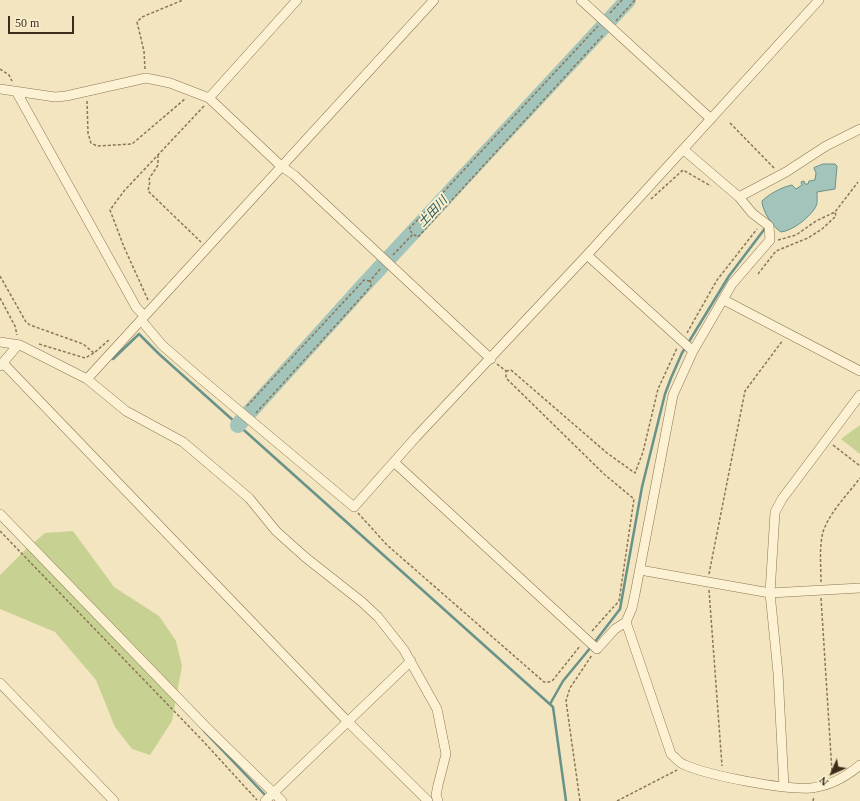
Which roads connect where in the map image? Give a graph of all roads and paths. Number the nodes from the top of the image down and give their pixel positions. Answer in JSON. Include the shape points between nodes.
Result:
{"nodes":[{"id":1,"x":183,"y":0,"type":"edge"},
{"id":2,"x":297,"y":0,"type":"edge"},
{"id":3,"x":434,"y":0,"type":"edge"},
{"id":4,"x":581,"y":0,"type":"edge"},
{"id":5,"x":622,"y":0,"type":"edge"},
{"id":6,"x":635,"y":0,"type":"edge"},
{"id":7,"x":819,"y":0,"type":"edge"},
{"id":8,"x":607,"y":24,"type":"junction"},
{"id":9,"x":0,"y":69,"type":"edge"},
{"id":10,"x":146,"y":78,"type":"junction"},
{"id":11,"x":0,"y":89,"type":"edge"},
{"id":12,"x":86,"y":90,"type":"junction"},
{"id":13,"x":15,"y":91,"type":"junction"},
{"id":14,"x":190,"y":91,"type":"junction"},
{"id":15,"x":209,"y":99,"type":"junction"},
{"id":16,"x":711,"y":119,"type":"junction"},
{"id":17,"x":730,"y":123,"type":"dead end"},
{"id":18,"x":860,"y":129,"type":"edge"},
{"id":19,"x":684,"y":150,"type":"junction"},
{"id":20,"x":158,"y":155,"type":"junction"},
{"id":21,"x":281,"y":166,"type":"junction"},
{"id":22,"x":780,"y":175,"type":"junction"},
{"id":23,"x":858,"y":182,"type":"dead end"},
{"id":24,"x":716,"y":189,"type":"dead end"},
{"id":25,"x":739,"y":197,"type":"junction"},
{"id":26,"x":649,"y":200,"type":"dead end"},
{"id":27,"x":835,"y":212,"type":"junction"},
{"id":28,"x":765,"y":223,"type":"junction"},
{"id":29,"x":412,"y":234,"type":"junction"},
{"id":30,"x":770,"y":240,"type":"junction"},
{"id":31,"x":207,"y":248,"type":"junction"},
{"id":32,"x":587,"y":255,"type":"junction"},
{"id":33,"x":386,"y":262,"type":"junction"},
{"id":34,"x":758,"y":274,"type":"dead end"},
{"id":35,"x":0,"y":276,"type":"edge"},
{"id":36,"x":370,"y":280,"type":"junction"},
{"id":37,"x":0,"y":298,"type":"edge"},
{"id":38,"x":724,"y":300,"type":"junction"},
{"id":39,"x":153,"y":306,"type":"junction"},
{"id":40,"x":142,"y":318,"type":"junction"},
{"id":41,"x":787,"y":333,"type":"junction"},
{"id":42,"x":112,"y":338,"type":"dead end"},
{"id":43,"x":681,"y":341,"type":"junction"},
{"id":44,"x":0,"y":342,"type":"edge"},
{"id":45,"x":36,"y":344,"type":"dead end"},
{"id":46,"x":19,"y":345,"type":"junction"},
{"id":47,"x":693,"y":351,"type":"junction"},
{"id":48,"x":94,"y":354,"type":"junction"},
{"id":49,"x":491,"y":359,"type":"junction"},
{"id":50,"x":2,"y":365,"type":"edge"},
{"id":51,"x":506,"y":371,"type":"junction"},
{"id":52,"x":860,"y":372,"type":"edge"},
{"id":53,"x":87,"y":379,"type":"junction"},
{"id":54,"x":860,"y":395,"type":"edge"},
{"id":55,"x":243,"y":411,"type":"junction"},
{"id":56,"x":252,"y":420,"type":"junction"},
{"id":57,"x":827,"y":440,"type":"junction"},
{"id":58,"x":395,"y":463,"type":"junction"},
{"id":59,"x":860,"y":466,"type":"edge"},
{"id":60,"x":860,"y":478,"type":"edge"},
{"id":61,"x":354,"y":507,"type":"junction"},
{"id":62,"x":0,"y":514,"type":"edge"},
{"id":63,"x":0,"y":531,"type":"edge"},
{"id":64,"x":640,"y":570,"type":"junction"},
{"id":65,"x":708,"y":583,"type":"junction"},
{"id":66,"x":860,"y":588,"type":"edge"},
{"id":67,"x":820,"y":590,"type":"junction"},
{"id":68,"x":770,"y":593,"type":"junction"},
{"id":69,"x":626,"y":622,"type":"junction"},
{"id":70,"x":586,"y":639,"type":"junction"},
{"id":71,"x":597,"y":649,"type":"junction"},
{"id":72,"x":410,"y":661,"type":"junction"},
{"id":73,"x":0,"y":683,"type":"edge"},
{"id":74,"x":348,"y":722,"type":"junction"},
{"id":75,"x":683,"y":765,"type":"junction"},
{"id":76,"x":722,"y":766,"type":"dead end"},
{"id":77,"x":860,"y":766,"type":"edge"},
{"id":78,"x":833,"y":782,"type":"junction"},
{"id":79,"x":784,"y":786,"type":"junction"},
{"id":80,"x":275,"y":792,"type":"junction"},
{"id":81,"x":114,"y":801,"type":"edge"},
{"id":82,"x":258,"y":801,"type":"edge"},
{"id":83,"x":265,"y":801,"type":"edge"},
{"id":84,"x":282,"y":801,"type":"edge"},
{"id":85,"x":428,"y":801,"type":"edge"},
{"id":86,"x":438,"y":801,"type":"edge"},
{"id":87,"x":580,"y":801,"type":"edge"},
{"id":88,"x":616,"y":801,"type":"edge"}],
"edges":[{"from":1,"to":10,"type":"path","via":[[142,17],[137,22],[144,51]]},
{"from":2,"to":15,"type":"street"},
{"from":3,"to":21,"type":"street"},
{"from":4,"to":8,"type":"street"},
{"from":5,"to":8,"type":"path"},
{"from":6,"to":8,"type":"path"},
{"from":7,"to":16,"type":"street"},
{"from":8,"to":16,"type":"street"},
{"from":8,"to":29,"type":"path","via":[[409,229]]},
{"from":8,"to":29,"type":"path","via":[[418,237]]},
{"from":9,"to":13,"type":"path","via":[[9,75]]},
{"from":10,"to":12,"type":"street"},
{"from":10,"to":14,"type":"street","via":[[170,83]]},
{"from":11,"to":13,"type":"street"},
{"from":12,"to":13,"type":"street","via":[[55,97]]},
{"from":12,"to":14,"type":"path","via":[[88,133],[91,144],[97,146],[132,144],[138,141]]},
{"from":13,"to":40,"type":"street"},
{"from":14,"to":15,"type":"street"},
{"from":15,"to":20,"type":"path"},
{"from":15,"to":21,"type":"street"},
{"from":16,"to":19,"type":"street"},
{"from":17,"to":22,"type":"path"},
{"from":18,"to":22,"type":"street","via":[[815,152]]},
{"from":19,"to":25,"type":"street"},
{"from":19,"to":32,"type":"street"},
{"from":20,"to":31,"type":"path","via":[[158,165],[149,178],[148,191]]},
{"from":20,"to":39,"type":"path","via":[[124,190],[110,210],[127,255]]},
{"from":21,"to":31,"type":"street"},
{"from":21,"to":33,"type":"street"},
{"from":22,"to":25,"type":"street"},
{"from":23,"to":27,"type":"path"},
{"from":24,"to":26,"type":"path","via":[[685,170]]},
{"from":25,"to":28,"type":"street","via":[[752,213]]},
{"from":27,"to":30,"type":"path","via":[[796,235]]},
{"from":27,"to":34,"type":"path","via":[[836,216],[822,229],[808,238],[776,251]]},
{"from":28,"to":30,"type":"street","via":[[769,226]]},
{"from":28,"to":43,"type":"path","via":[[759,226],[720,275]]},
{"from":29,"to":33,"type":"path"},
{"from":30,"to":38,"type":"street","via":[[732,284]]},
{"from":31,"to":39,"type":"street"},
{"from":32,"to":43,"type":"street"},
{"from":32,"to":49,"type":"street"},
{"from":33,"to":36,"type":"path"},
{"from":33,"to":49,"type":"street"},
{"from":35,"to":48,"type":"path","via":[[26,322],[83,344]]},
{"from":36,"to":55,"type":"path","via":[[364,280]]},
{"from":36,"to":56,"type":"path","via":[[372,284],[366,292],[272,394]]},
{"from":37,"to":46,"type":"path","via":[[17,335],[23,341]]},
{"from":38,"to":41,"type":"street"},
{"from":38,"to":47,"type":"street"},
{"from":39,"to":40,"type":"street"},
{"from":40,"to":53,"type":"street"},
{"from":40,"to":55,"type":"street","via":[[162,345]]},
{"from":41,"to":52,"type":"street"},
{"from":41,"to":65,"type":"path","via":[[745,391]]},
{"from":42,"to":48,"type":"path"},
{"from":43,"to":47,"type":"street"},
{"from":43,"to":51,"type":"path","via":[[658,389],[643,452],[635,473],[607,453],[511,370]]},
{"from":44,"to":46,"type":"street"},
{"from":45,"to":48,"type":"path","via":[[85,358]]},
{"from":46,"to":50,"type":"street"},
{"from":46,"to":53,"type":"street"},
{"from":47,"to":64,"type":"street","via":[[670,405]]},
{"from":49,"to":51,"type":"path"},
{"from":49,"to":58,"type":"street"},
{"from":50,"to":74,"type":"street"},
{"from":51,"to":70,"type":"path","via":[[506,378],[544,417],[634,499],[619,601]]},
{"from":53,"to":72,"type":"street","via":[[126,411],[168,433],[198,454],[249,498],[276,531],[378,617]]},
{"from":54,"to":57,"type":"street"},
{"from":55,"to":56,"type":"street"},
{"from":56,"to":61,"type":"street"},
{"from":57,"to":59,"type":"path"},
{"from":57,"to":68,"type":"street","via":[[777,507]]},
{"from":58,"to":61,"type":"street"},
{"from":58,"to":70,"type":"street"},
{"from":60,"to":67,"type":"path","via":[[836,509],[822,534]]},
{"from":61,"to":70,"type":"path","via":[[387,545],[544,682],[553,680]]},
{"from":62,"to":80,"type":"street","via":[[206,726]]},
{"from":63,"to":82,"type":"path"},
{"from":64,"to":65,"type":"street"},
{"from":64,"to":69,"type":"street","via":[[632,608]]},
{"from":65,"to":68,"type":"street"},
{"from":65,"to":76,"type":"path"},
{"from":66,"to":67,"type":"street"},
{"from":67,"to":68,"type":"street"},
{"from":67,"to":78,"type":"path"},
{"from":68,"to":79,"type":"street","via":[[778,673]]},
{"from":69,"to":71,"type":"street","via":[[614,629]]},
{"from":69,"to":75,"type":"street","via":[[671,754]]},
{"from":70,"to":71,"type":"street"},
{"from":71,"to":87,"type":"path","via":[[570,688],[566,701]]},
{"from":72,"to":74,"type":"street"},
{"from":72,"to":86,"type":"street","via":[[437,709],[446,744],[445,761],[436,796]]},
{"from":73,"to":81,"type":"street"},
{"from":74,"to":80,"type":"street"},
{"from":74,"to":85,"type":"street"},
{"from":75,"to":79,"type":"street","via":[[750,781]]},
{"from":75,"to":88,"type":"path","via":[[678,770]]},
{"from":77,"to":78,"type":"street","via":[[849,775]]},
{"from":78,"to":79,"type":"street","via":[[812,788]]},
{"from":80,"to":83,"type":"street"},
{"from":80,"to":84,"type":"street"}]}
